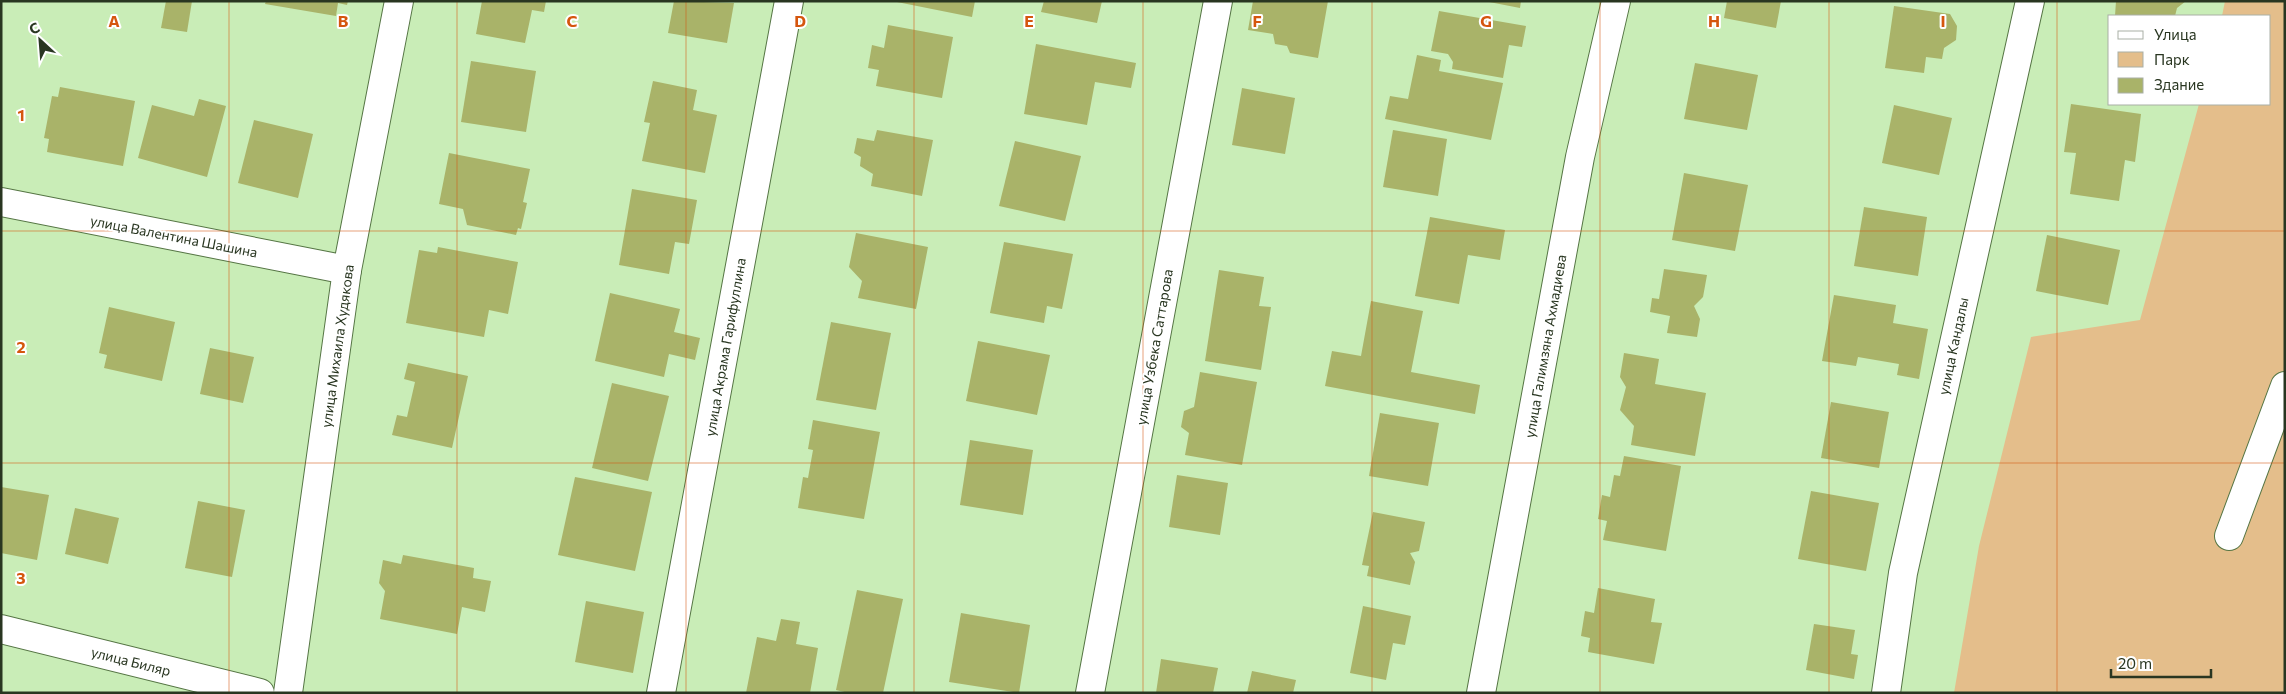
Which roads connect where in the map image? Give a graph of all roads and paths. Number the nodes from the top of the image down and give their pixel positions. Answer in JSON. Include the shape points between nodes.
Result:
{"nodes":[{"id":1,"x":400,"y":1,"type":"edge"},
{"id":2,"x":789,"y":1,"type":"edge"},
{"id":3,"x":1218,"y":1,"type":"edge"},
{"id":4,"x":1616,"y":1,"type":"edge"},
{"id":5,"x":2030,"y":1,"type":"edge"},
{"id":6,"x":1,"y":202,"type":"edge"},
{"id":7,"x":347,"y":270,"type":"junction"},
{"id":8,"x":2285,"y":386,"type":"edge"},
{"id":9,"x":2229,"y":536,"type":"dead end"},
{"id":10,"x":1,"y":630,"type":"edge"},
{"id":11,"x":260,"y":693,"type":"edge"},
{"id":12,"x":288,"y":693,"type":"edge"},
{"id":13,"x":661,"y":693,"type":"edge"},
{"id":14,"x":1090,"y":693,"type":"edge"},
{"id":15,"x":1481,"y":693,"type":"edge"},
{"id":16,"x":1886,"y":693,"type":"edge"}],
"edges":[{"from":1,"to":7,"type":"street","name":"улица Михаила Худякова"},
{"from":2,"to":13,"type":"street","name":"улица Акрама Гарифуллина"},
{"from":3,"to":14,"type":"street","name":"улица Узбека Саттарова"},
{"from":4,"to":15,"type":"street","name":"улица Галимзяна Ахмадиева","via":[[1580,157]]},
{"from":5,"to":16,"type":"street","name":"улица Кандалы","via":[[1903,573]]},
{"from":6,"to":7,"type":"street","name":"улица Валентина Шашина"},
{"from":7,"to":12,"type":"street","name":"улица Михаила Худякова"},
{"from":8,"to":9,"type":"street"},
{"from":10,"to":11,"type":"street","name":"улица Биляр"}]}
